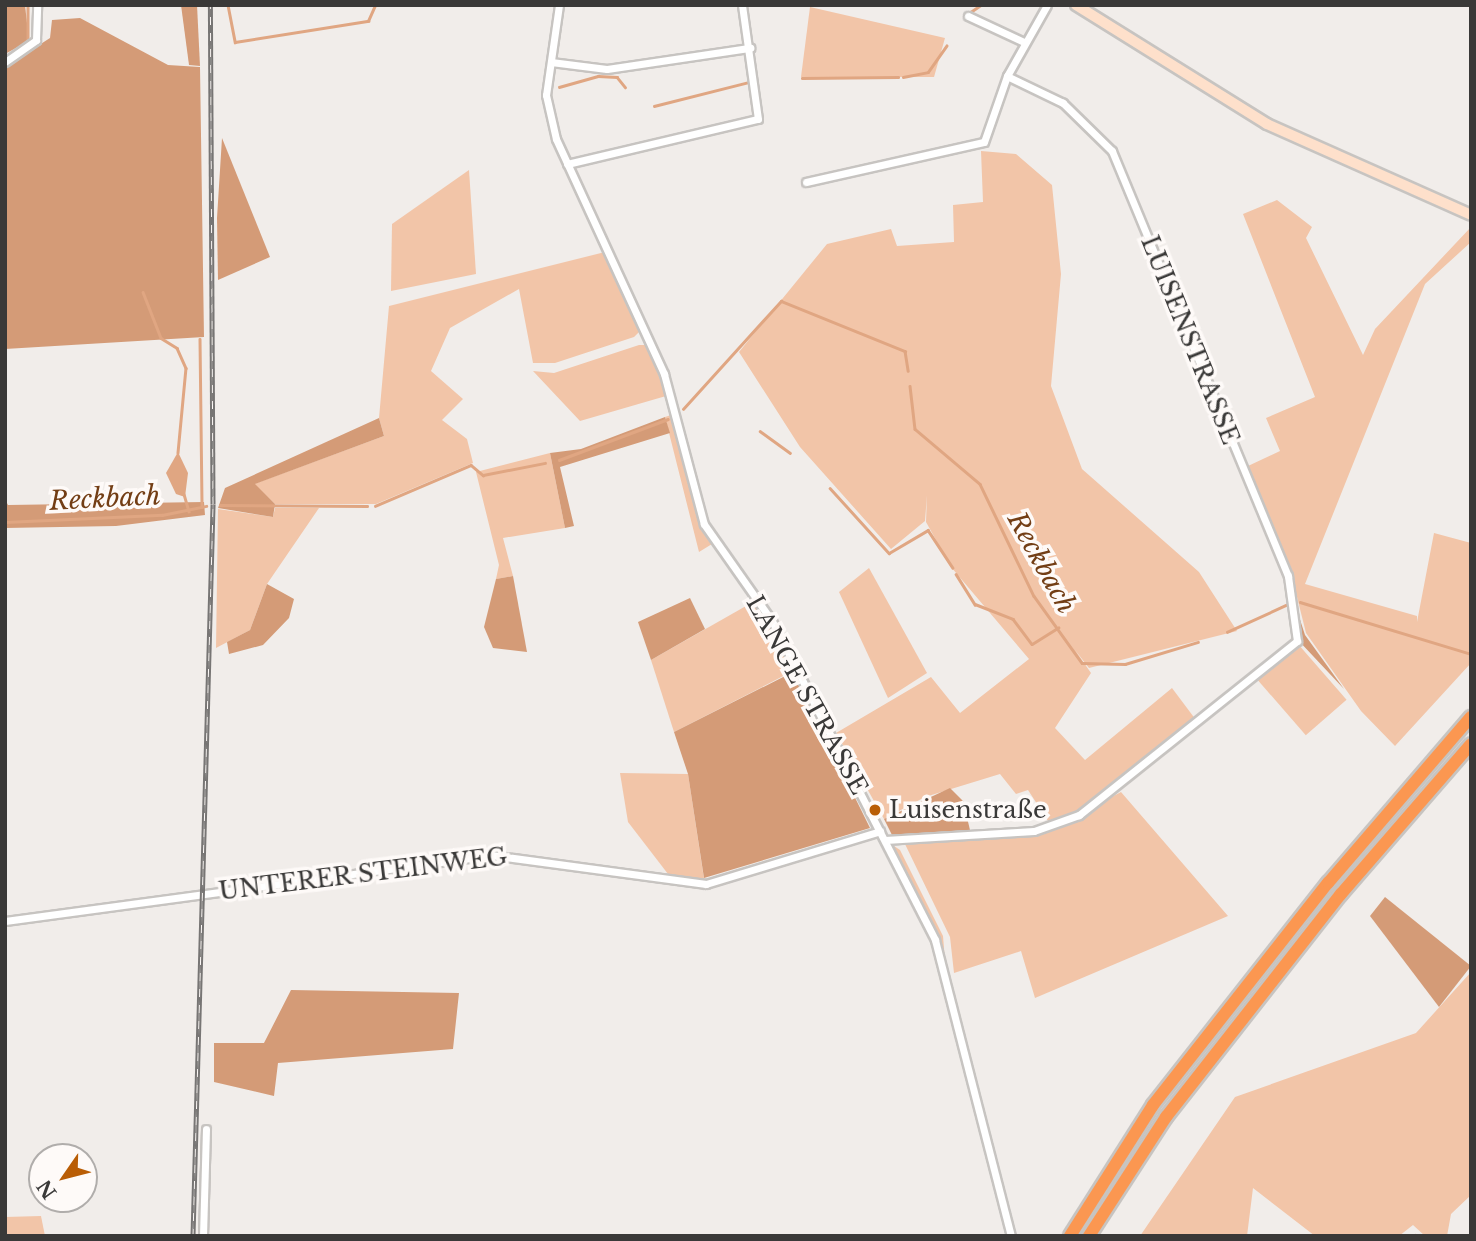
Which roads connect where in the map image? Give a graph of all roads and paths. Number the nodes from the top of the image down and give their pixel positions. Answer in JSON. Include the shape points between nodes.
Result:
{"nodes":[{"id":1,"x":37,"y":5,"type":"edge"},
{"id":2,"x":559,"y":5,"type":"edge"},
{"id":3,"x":742,"y":5,"type":"edge"},
{"id":4,"x":1047,"y":5,"type":"edge"},
{"id":5,"x":1076,"y":5,"type":"edge"},
{"id":6,"x":968,"y":16,"type":"dead end"},
{"id":7,"x":1024,"y":41,"type":"junction"},
{"id":8,"x":750,"y":48,"type":"junction"},
{"id":9,"x":5,"y":62,"type":"edge"},
{"id":10,"x":551,"y":62,"type":"junction"},
{"id":11,"x":1007,"y":76,"type":"junction"},
{"id":12,"x":567,"y":164,"type":"junction"},
{"id":13,"x":806,"y":182,"type":"dead end"},
{"id":14,"x":1471,"y":215,"type":"edge"},
{"id":15,"x":1471,"y":718,"type":"edge"},
{"id":16,"x":1471,"y":744,"type":"edge"},
{"id":17,"x":880,"y":831,"type":"junction"},
{"id":18,"x":885,"y":840,"type":"junction"},
{"id":19,"x":5,"y":921,"type":"edge"},
{"id":20,"x":206,"y":1129,"type":"dead end"},
{"id":21,"x":204,"y":1236,"type":"edge"},
{"id":22,"x":1011,"y":1236,"type":"edge"},
{"id":23,"x":1070,"y":1236,"type":"edge"},
{"id":24,"x":1089,"y":1236,"type":"edge"}],
"edges":[{"from":1,"to":9,"type":"street","via":[[36,40]]},
{"from":2,"to":10,"type":"street","name":"LANGE STRASSE"},
{"from":3,"to":8,"type":"street"},
{"from":4,"to":7,"type":"street"},
{"from":5,"to":14,"type":"street","via":[[1267,124]]},
{"from":6,"to":7,"type":"street"},
{"from":7,"to":11,"type":"street"},
{"from":8,"to":10,"type":"street","via":[[607,69]]},
{"from":8,"to":12,"type":"street","via":[[758,119]]},
{"from":10,"to":12,"type":"street","name":"LANGE STRASSE","via":[[547,111]]},
{"from":11,"to":13,"type":"street","via":[[984,142]]},
{"from":11,"to":18,"type":"street","name":"LUISENSTRASSE","via":[[1063,103],[1112,151],[1287,576],[1297,641],[1079,815],[1034,831]]},
{"from":12,"to":17,"type":"street","name":"LANGE STRASSE","via":[[664,374],[704,524],[772,621]]},
{"from":15,"to":23,"type":"highway","via":[[1328,883],[1153,1105]]},
{"from":16,"to":24,"type":"highway","via":[[1341,894],[1166,1117]]},
{"from":17,"to":18,"type":"street","name":"LANGE STRASSE"},
{"from":17,"to":19,"type":"street","name":"UNTERER STEINWEG","via":[[706,884],[491,855]]},
{"from":18,"to":22,"type":"street","name":"LANGE STRASSE","via":[[945,970],[984,1147]]},
{"from":20,"to":21,"type":"street"}]}
